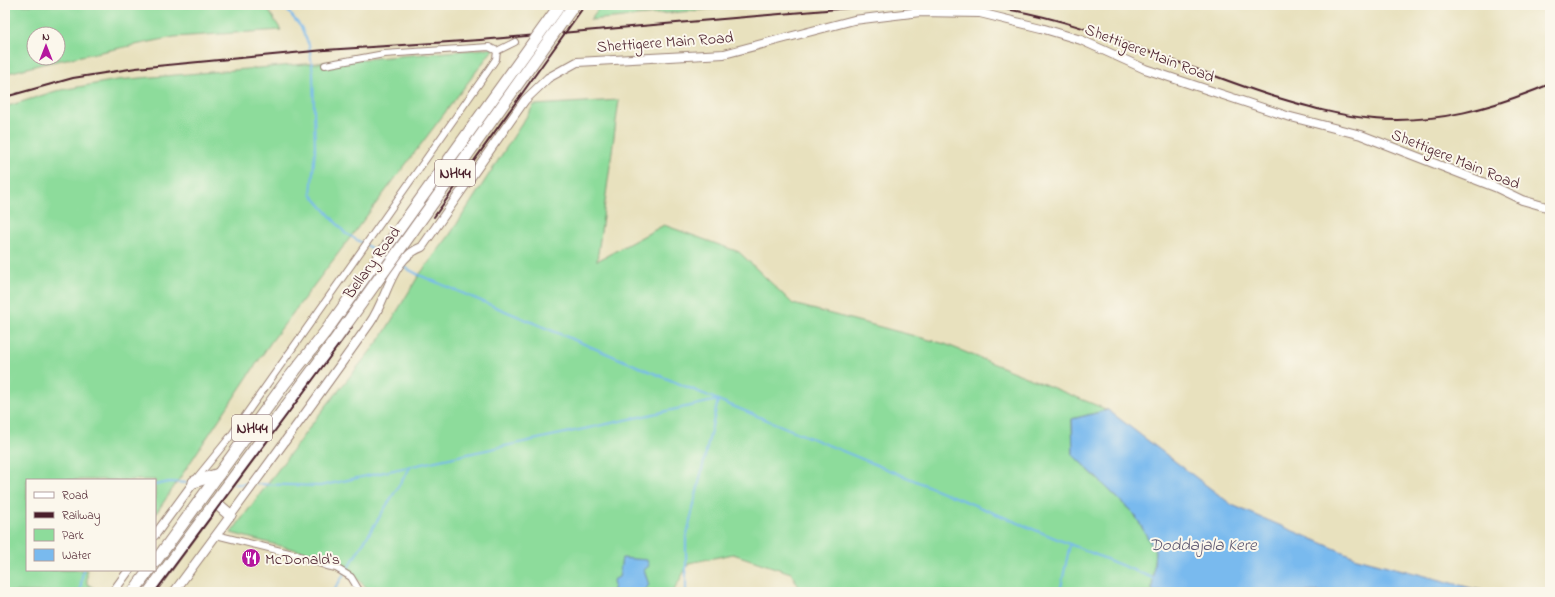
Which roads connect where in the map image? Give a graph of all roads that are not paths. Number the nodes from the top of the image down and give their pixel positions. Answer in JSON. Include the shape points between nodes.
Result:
{"nodes":[{"id":1,"x":560,"y":5,"type":"edge"},
{"id":2,"x":574,"y":5,"type":"edge"},
{"id":3,"x":914,"y":9,"type":"edge"},
{"id":4,"x":515,"y":42,"type":"dead end"},
{"id":5,"x":497,"y":51,"type":"junction"},
{"id":6,"x":324,"y":65,"type":"dead end"},
{"id":7,"x":1550,"y":208,"type":"edge"},
{"id":8,"x":215,"y":480,"type":"junction"},
{"id":9,"x":193,"y":483,"type":"junction"},
{"id":10,"x":216,"y":502,"type":"junction"},
{"id":11,"x":230,"y":514,"type":"junction"},
{"id":12,"x":156,"y":534,"type":"edge"},
{"id":13,"x":216,"y":535,"type":"junction"},
{"id":14,"x":156,"y":561,"type":"edge"},
{"id":15,"x":128,"y":571,"type":"edge"},
{"id":16,"x":148,"y":571,"type":"edge"},
{"id":17,"x":113,"y":592,"type":"edge"},
{"id":18,"x":133,"y":592,"type":"edge"},
{"id":19,"x":149,"y":592,"type":"edge"},
{"id":20,"x":174,"y":592,"type":"edge"},
{"id":21,"x":360,"y":592,"type":"edge"}],
"edges":[{"from":1,"to":8,"type":"highway","name":"Bellary Road","number":"NH44","bridge":true,"via":[[326,331],[284,383]]},
{"from":2,"to":10,"type":"highway","name":"Bellary Road","number":"NH44","bridge":true},
{"from":3,"to":7,"type":"main road","name":"Shettigere Main Road","via":[[980,14],[1081,40],[1145,69],[1287,116],[1361,136],[1495,187],[1522,200]]},
{"from":3,"to":11,"type":"main road","name":"Shettigere Main Road","via":[[854,20],[724,54],[577,62],[548,78],[525,100],[422,247],[414,250],[403,261],[390,280],[373,319]]},
{"from":4,"to":5,"type":"street"},
{"from":5,"to":6,"type":"street","via":[[488,47],[384,54]]},
{"from":5,"to":9,"type":"street","via":[[496,59],[230,437]]},
{"from":8,"to":9,"type":"highway"},
{"from":8,"to":14,"type":"highway","number":"NH44"},
{"from":9,"to":12,"type":"main road"},
{"from":10,"to":11,"type":"highway"},
{"from":10,"to":19,"type":"highway","name":"Bellary Road","number":"NH44"},
{"from":11,"to":13,"type":"main road","name":"Shettigere Main Road"},
{"from":13,"to":20,"type":"main road","name":"Shettigere Main Road"},
{"from":13,"to":21,"type":"street","via":[[297,555],[336,568],[351,577]]},
{"from":15,"to":17,"type":"main road"},
{"from":16,"to":18,"type":"highway"}]}
